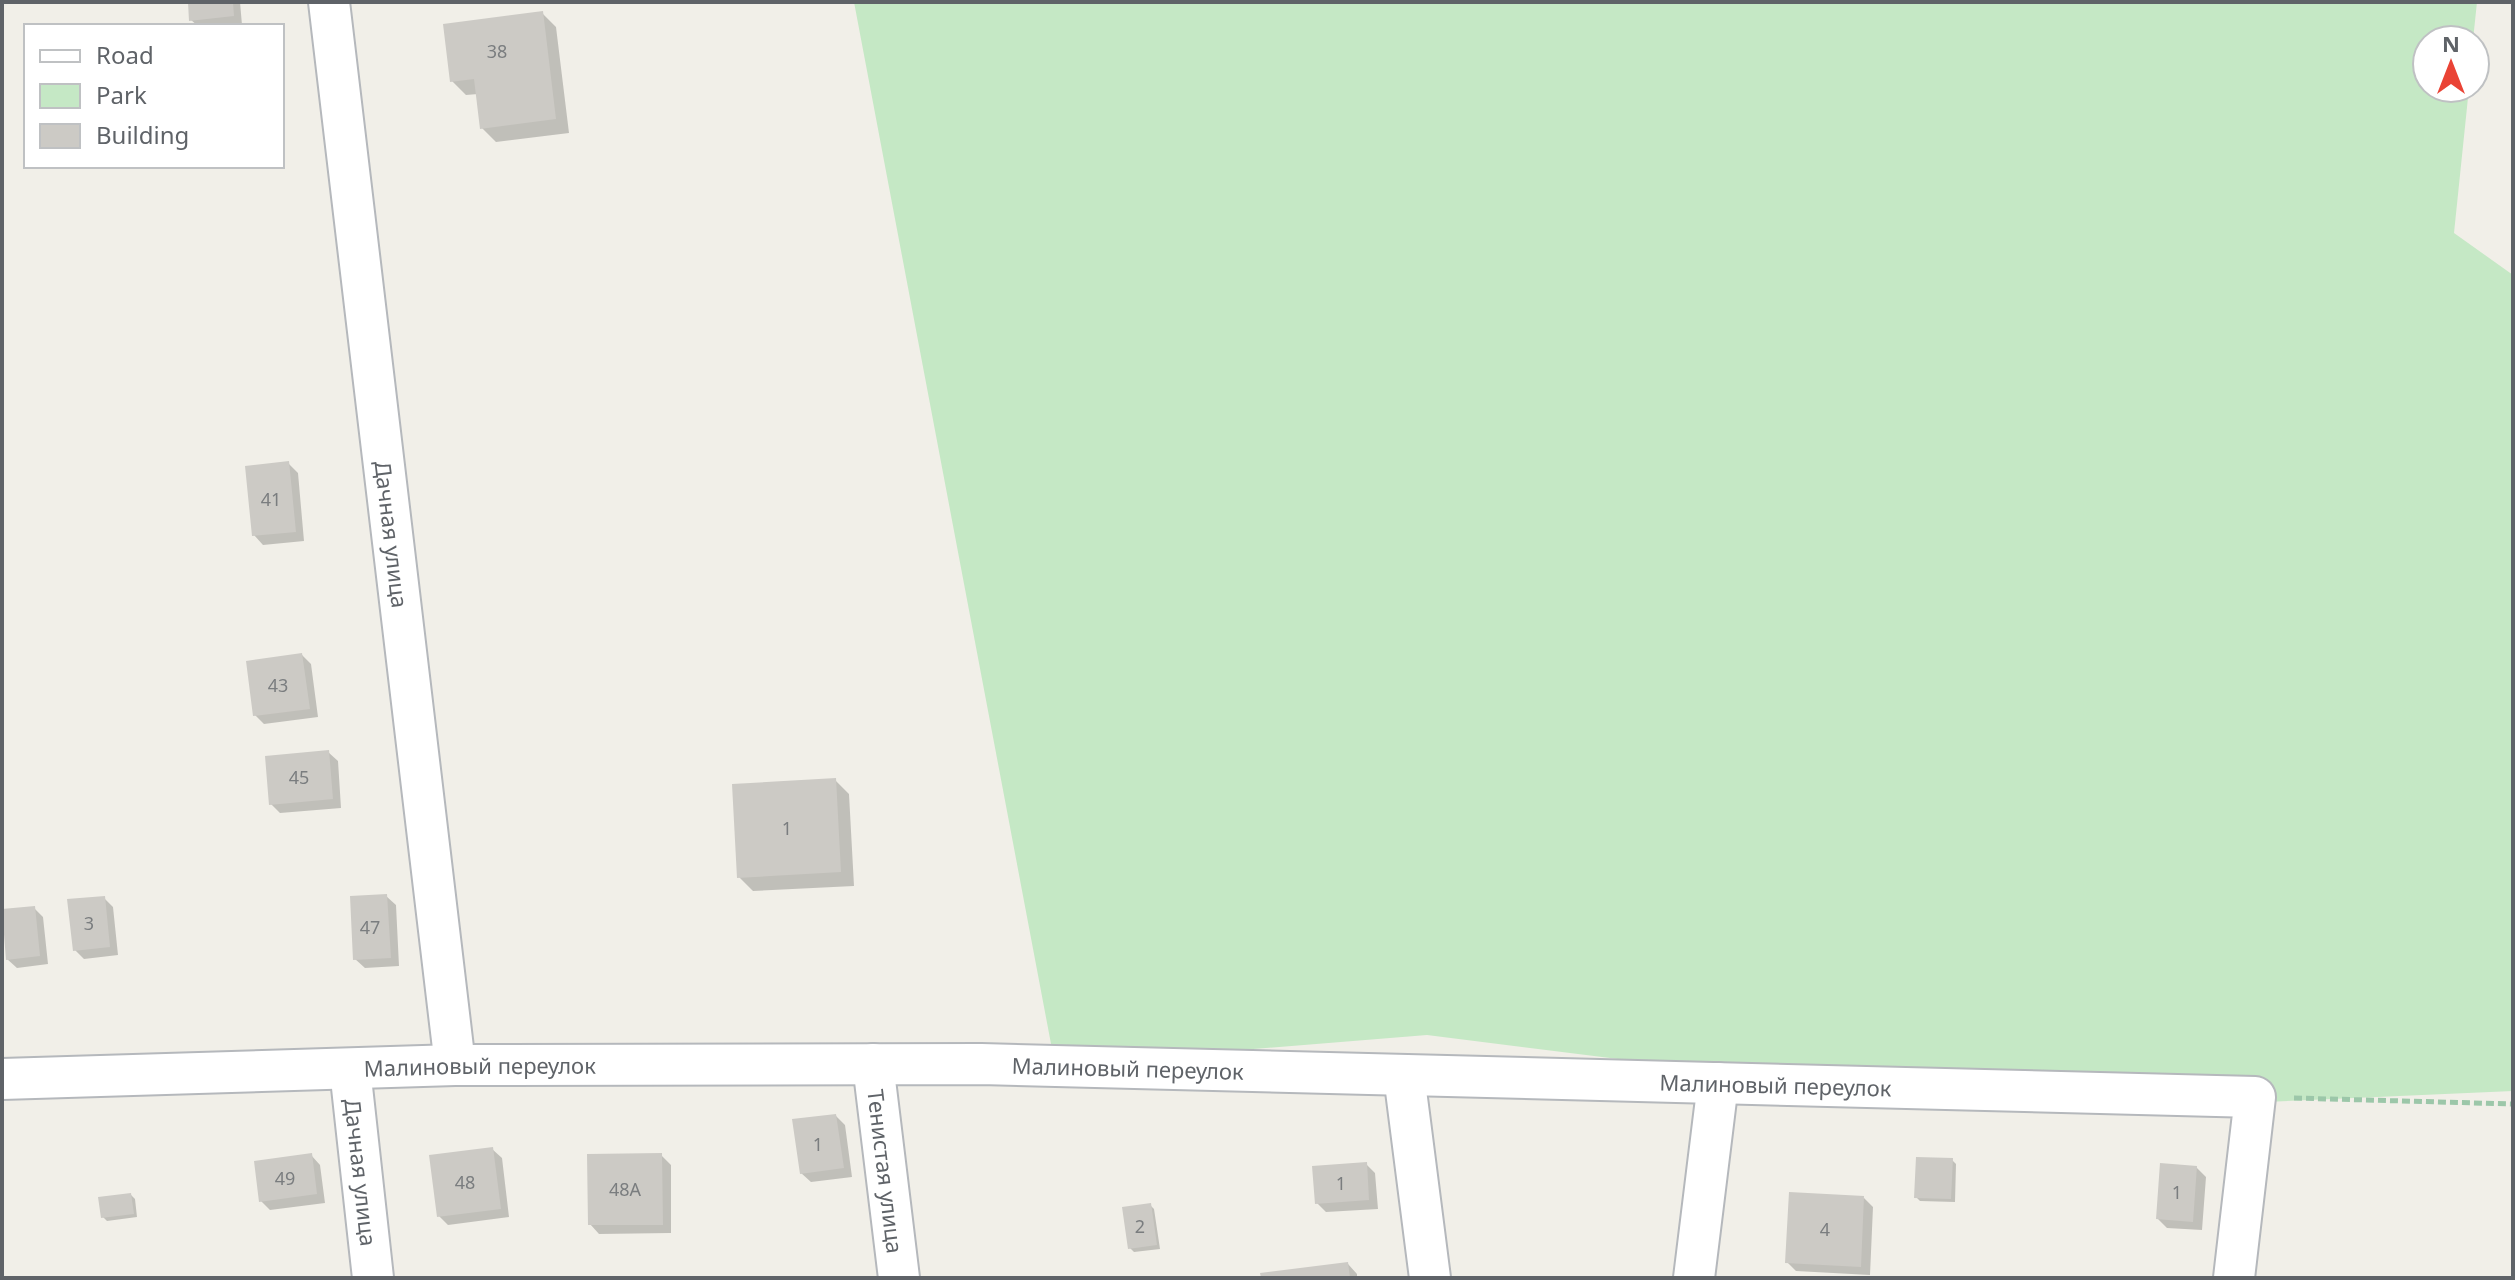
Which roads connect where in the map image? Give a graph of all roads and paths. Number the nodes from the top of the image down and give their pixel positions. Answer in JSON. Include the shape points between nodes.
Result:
{"nodes":[{"id":1,"x":329,"y":2,"type":"edge"},
{"id":2,"x":873,"y":1064,"type":"junction"},
{"id":3,"x":455,"y":1065,"type":"junction"},
{"id":4,"x":350,"y":1069,"type":"junction"},
{"id":5,"x":1404,"y":1075,"type":"junction"},
{"id":6,"x":2,"y":1079,"type":"edge"},
{"id":7,"x":1718,"y":1083,"type":"junction"},
{"id":8,"x":2255,"y":1097,"type":"junction"},
{"id":9,"x":2513,"y":1104,"type":"edge"},
{"id":10,"x":373,"y":1278,"type":"edge"},
{"id":11,"x":899,"y":1278,"type":"edge"},
{"id":12,"x":1430,"y":1278,"type":"edge"},
{"id":13,"x":1694,"y":1278,"type":"edge"},
{"id":14,"x":2234,"y":1278,"type":"edge"}],
"edges":[{"from":1,"to":3,"type":"street","name":"Дачная улица"},
{"from":2,"to":3,"type":"street","name":"Малиновый переулок"},
{"from":2,"to":5,"type":"street","name":"Малиновый переулок"},
{"from":2,"to":11,"type":"street","name":"Тенистая улица"},
{"from":3,"to":4,"type":"street","name":"Малиновый переулок"},
{"from":4,"to":6,"type":"street","name":"Малиновый переулок"},
{"from":4,"to":10,"type":"street","name":"Дачная улица"},
{"from":5,"to":7,"type":"street","name":"Малиновый переулок"},
{"from":5,"to":12,"type":"street"},
{"from":7,"to":8,"type":"street","name":"Малиновый переулок"},
{"from":7,"to":13,"type":"street"},
{"from":8,"to":9,"type":"path"},
{"from":8,"to":14,"type":"street"}]}
